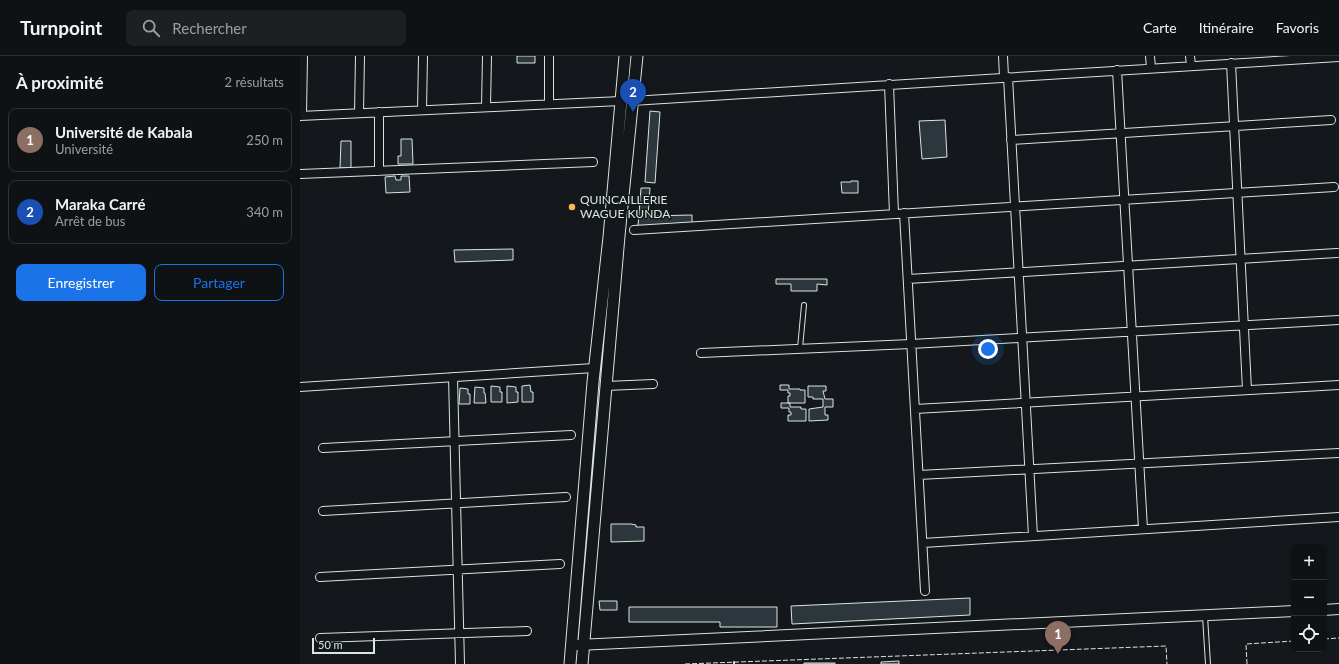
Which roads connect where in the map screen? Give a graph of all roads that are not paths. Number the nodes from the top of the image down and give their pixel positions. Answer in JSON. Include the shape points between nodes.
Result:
{"nodes":[{"id":1,"x":302,"y":56,"type":"edge"},
{"id":2,"x":360,"y":56,"type":"edge"},
{"id":3,"x":423,"y":56,"type":"edge"},
{"id":4,"x":486,"y":56,"type":"edge"},
{"id":5,"x":549,"y":56,"type":"edge"},
{"id":6,"x":625,"y":56,"type":"edge"},
{"id":7,"x":637,"y":56,"type":"edge"},
{"id":8,"x":1003,"y":56,"type":"edge"},
{"id":9,"x":1150,"y":56,"type":"edge"},
{"id":10,"x":1190,"y":56,"type":"edge"},
{"id":11,"x":1304,"y":57,"type":"edge"},
{"id":12,"x":1339,"y":57,"type":"edge"},
{"id":13,"x":1263,"y":59,"type":"edge"},
{"id":14,"x":1231,"y":63,"type":"junction"},
{"id":15,"x":1191,"y":66,"type":"junction"},
{"id":16,"x":1151,"y":68,"type":"junction"},
{"id":17,"x":1117,"y":70,"type":"junction"},
{"id":18,"x":1006,"y":77,"type":"junction"},
{"id":19,"x":889,"y":84,"type":"junction"},
{"id":20,"x":627,"y":101,"type":"junction"},
{"id":21,"x":549,"y":104,"type":"junction"},
{"id":22,"x":486,"y":107,"type":"junction"},
{"id":23,"x":422,"y":110,"type":"junction"},
{"id":24,"x":379,"y":112,"type":"junction"},
{"id":25,"x":359,"y":113,"type":"junction"},
{"id":26,"x":301,"y":115,"type":"edge"},
{"id":27,"x":1331,"y":120,"type":"dead end"},
{"id":28,"x":1234,"y":126,"type":"junction"},
{"id":29,"x":1121,"y":133,"type":"junction"},
{"id":30,"x":1011,"y":140,"type":"junction"},
{"id":31,"x":593,"y":162,"type":"dead end"},
{"id":32,"x":379,"y":171,"type":"junction"},
{"id":33,"x":300,"y":174,"type":"edge"},
{"id":34,"x":1334,"y":187,"type":"dead end"},
{"id":35,"x":1237,"y":193,"type":"junction"},
{"id":36,"x":1124,"y":200,"type":"junction"},
{"id":37,"x":1015,"y":206,"type":"junction"},
{"id":38,"x":904,"y":213,"type":"junction"},
{"id":39,"x":894,"y":214,"type":"junction"},
{"id":40,"x":634,"y":230,"type":"dead end"},
{"id":41,"x":1337,"y":253,"type":"dead end"},
{"id":42,"x":1240,"y":259,"type":"junction"},
{"id":43,"x":1128,"y":266,"type":"junction"},
{"id":44,"x":1019,"y":272,"type":"junction"},
{"id":45,"x":908,"y":278,"type":"junction"},
{"id":46,"x":804,"y":305,"type":"dead end"},
{"id":47,"x":1339,"y":320,"type":"edge"},
{"id":48,"x":1244,"y":325,"type":"junction"},
{"id":49,"x":1132,"y":331,"type":"junction"},
{"id":50,"x":1022,"y":337,"type":"junction"},
{"id":51,"x":911,"y":344,"type":"junction"},
{"id":52,"x":800,"y":348,"type":"junction"},
{"id":53,"x":701,"y":352,"type":"dead end"},
{"id":54,"x":594,"y":368,"type":"junction"},
{"id":55,"x":453,"y":377,"type":"junction"},
{"id":56,"x":654,"y":384,"type":"dead end"},
{"id":57,"x":1339,"y":385,"type":"edge"},
{"id":58,"x":606,"y":386,"type":"junction"},
{"id":59,"x":300,"y":387,"type":"edge"},
{"id":60,"x":1247,"y":390,"type":"junction"},
{"id":61,"x":1135,"y":397,"type":"junction"},
{"id":62,"x":1026,"y":403,"type":"junction"},
{"id":63,"x":915,"y":409,"type":"junction"},
{"id":64,"x":571,"y":435,"type":"dead end"},
{"id":65,"x":455,"y":441,"type":"junction"},
{"id":66,"x":323,"y":448,"type":"dead end"},
{"id":67,"x":1339,"y":453,"type":"edge"},
{"id":68,"x":1139,"y":463,"type":"junction"},
{"id":69,"x":1030,"y":469,"type":"junction"},
{"id":70,"x":919,"y":475,"type":"junction"},
{"id":71,"x":566,"y":497,"type":"dead end"},
{"id":72,"x":456,"y":504,"type":"junction"},
{"id":73,"x":323,"y":511,"type":"dead end"},
{"id":74,"x":1339,"y":517,"type":"edge"},
{"id":75,"x":1143,"y":529,"type":"junction"},
{"id":76,"x":1033,"y":536,"type":"junction"},
{"id":77,"x":923,"y":543,"type":"junction"},
{"id":78,"x":560,"y":564,"type":"dead end"},
{"id":79,"x":458,"y":570,"type":"junction"},
{"id":80,"x":320,"y":577,"type":"dead end"},
{"id":81,"x":925,"y":591,"type":"dead end"},
{"id":82,"x":1339,"y":609,"type":"edge"},
{"id":83,"x":1327,"y":610,"type":"edge"},
{"id":84,"x":1291,"y":611,"type":"edge"},
{"id":85,"x":1205,"y":615,"type":"junction"},
{"id":86,"x":527,"y":631,"type":"dead end"},
{"id":87,"x":459,"y":633,"type":"junction"},
{"id":88,"x":320,"y":638,"type":"dead end"},
{"id":89,"x":571,"y":645,"type":"junction"},
{"id":90,"x":583,"y":645,"type":"junction"},
{"id":91,"x":460,"y":664,"type":"edge"},
{"id":92,"x":570,"y":664,"type":"edge"},
{"id":93,"x":582,"y":664,"type":"edge"},
{"id":94,"x":1208,"y":664,"type":"edge"}],
"edges":[{"from":1,"to":26,"type":"street"},
{"from":2,"to":25,"type":"street"},
{"from":3,"to":23,"type":"street"},
{"from":4,"to":22,"type":"street"},
{"from":5,"to":21,"type":"street"},
{"from":6,"to":20,"type":"main road"},
{"from":7,"to":20,"type":"main road"},
{"from":8,"to":18,"type":"street"},
{"from":9,"to":16,"type":"street"},
{"from":10,"to":15,"type":"street"},
{"from":11,"to":12,"type":"street"},
{"from":11,"to":13,"type":"street"},
{"from":13,"to":14,"type":"street"},
{"from":14,"to":15,"type":"street"},
{"from":14,"to":28,"type":"street"},
{"from":15,"to":16,"type":"street"},
{"from":16,"to":17,"type":"street"},
{"from":17,"to":18,"type":"street"},
{"from":17,"to":29,"type":"street"},
{"from":18,"to":19,"type":"street"},
{"from":18,"to":30,"type":"street"},
{"from":19,"to":20,"type":"street"},
{"from":19,"to":39,"type":"street"},
{"from":20,"to":21,"type":"street"},
{"from":20,"to":54,"type":"main road"},
{"from":20,"to":58,"type":"main road"},
{"from":21,"to":22,"type":"street"},
{"from":22,"to":23,"type":"street"},
{"from":23,"to":24,"type":"street"},
{"from":24,"to":25,"type":"street"},
{"from":24,"to":32,"type":"street"},
{"from":25,"to":26,"type":"street"},
{"from":27,"to":28,"type":"street"},
{"from":28,"to":29,"type":"street"},
{"from":28,"to":35,"type":"street"},
{"from":29,"to":30,"type":"street"},
{"from":29,"to":36,"type":"street"},
{"from":30,"to":37,"type":"street"},
{"from":31,"to":32,"type":"street"},
{"from":32,"to":33,"type":"street"},
{"from":34,"to":35,"type":"street"},
{"from":35,"to":36,"type":"street"},
{"from":35,"to":42,"type":"street"},
{"from":36,"to":37,"type":"street"},
{"from":36,"to":43,"type":"street"},
{"from":37,"to":38,"type":"street"},
{"from":37,"to":44,"type":"street"},
{"from":38,"to":39,"type":"street"},
{"from":38,"to":45,"type":"street"},
{"from":39,"to":40,"type":"street"},
{"from":41,"to":42,"type":"street"},
{"from":42,"to":43,"type":"street"},
{"from":42,"to":48,"type":"street"},
{"from":43,"to":44,"type":"street"},
{"from":43,"to":49,"type":"street"},
{"from":44,"to":45,"type":"street"},
{"from":44,"to":50,"type":"street"},
{"from":45,"to":51,"type":"street"},
{"from":46,"to":52,"type":"lane"},
{"from":47,"to":48,"type":"street"},
{"from":48,"to":49,"type":"street"},
{"from":48,"to":60,"type":"street"},
{"from":49,"to":50,"type":"street"},
{"from":49,"to":61,"type":"street"},
{"from":50,"to":51,"type":"street"},
{"from":50,"to":62,"type":"street"},
{"from":51,"to":52,"type":"street"},
{"from":51,"to":63,"type":"street"},
{"from":52,"to":53,"type":"street"},
{"from":54,"to":55,"type":"street"},
{"from":54,"to":89,"type":"main road"},
{"from":55,"to":59,"type":"street"},
{"from":55,"to":65,"type":"street"},
{"from":56,"to":58,"type":"street"},
{"from":57,"to":60,"type":"street"},
{"from":58,"to":90,"type":"main road"},
{"from":60,"to":61,"type":"street"},
{"from":61,"to":62,"type":"street"},
{"from":61,"to":68,"type":"street"},
{"from":62,"to":63,"type":"street"},
{"from":62,"to":69,"type":"street"},
{"from":63,"to":70,"type":"street"},
{"from":64,"to":65,"type":"street"},
{"from":65,"to":66,"type":"street"},
{"from":65,"to":72,"type":"street"},
{"from":67,"to":68,"type":"street"},
{"from":68,"to":69,"type":"street"},
{"from":68,"to":75,"type":"street"},
{"from":69,"to":70,"type":"street"},
{"from":69,"to":76,"type":"street"},
{"from":70,"to":77,"type":"street"},
{"from":71,"to":72,"type":"street"},
{"from":72,"to":73,"type":"street"},
{"from":72,"to":79,"type":"street"},
{"from":74,"to":75,"type":"street"},
{"from":75,"to":76,"type":"street"},
{"from":76,"to":77,"type":"street"},
{"from":77,"to":81,"type":"street"},
{"from":78,"to":79,"type":"street"},
{"from":79,"to":80,"type":"street"},
{"from":79,"to":87,"type":"street"},
{"from":82,"to":83,"type":"street"},
{"from":84,"to":85,"type":"street"},
{"from":85,"to":90,"type":"street"},
{"from":85,"to":94,"type":"lane"},
{"from":86,"to":87,"type":"street"},
{"from":87,"to":88,"type":"street"},
{"from":87,"to":91,"type":"street"},
{"from":89,"to":90,"type":"street"},
{"from":89,"to":92,"type":"main road"},
{"from":90,"to":93,"type":"main road"}]}
